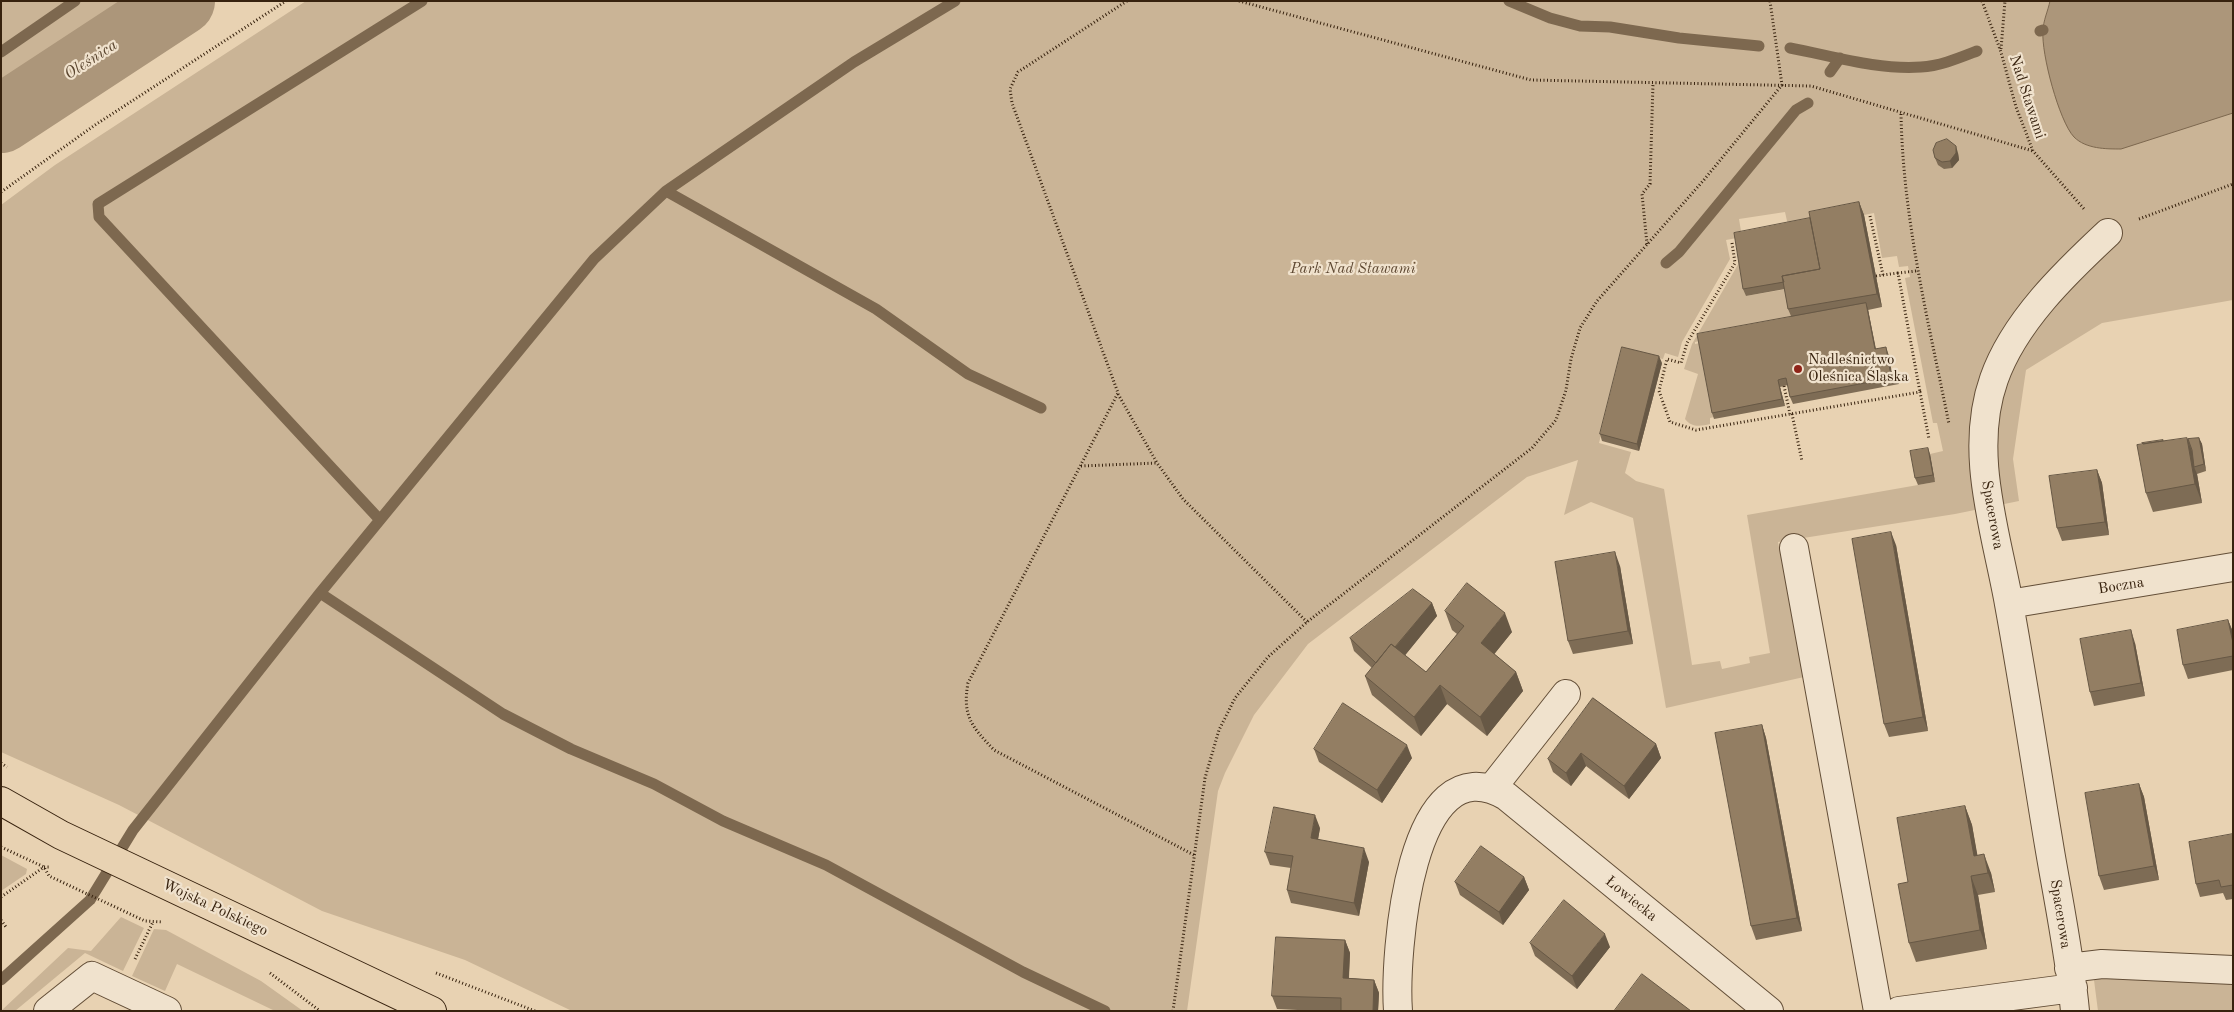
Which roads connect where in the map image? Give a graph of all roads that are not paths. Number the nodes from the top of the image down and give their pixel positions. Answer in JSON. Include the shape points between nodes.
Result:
{"nodes":[{"id":1,"x":2108,"y":233,"type":"road end"},
{"id":2,"x":1794,"y":548,"type":"dead end"},
{"id":3,"x":2233,"y":567,"type":"edge"},
{"id":4,"x":2009,"y":604,"type":"junction"},
{"id":5,"x":1566,"y":694,"type":"dead end"},
{"id":6,"x":1492,"y":788,"type":"junction"},
{"id":7,"x":1,"y":801,"type":"edge"},
{"id":8,"x":2233,"y":970,"type":"edge"},
{"id":9,"x":2072,"y":989,"type":"edge"},
{"id":10,"x":48,"y":1011,"type":"edge"},
{"id":11,"x":167,"y":1011,"type":"edge"},
{"id":12,"x":432,"y":1011,"type":"edge"},
{"id":13,"x":1398,"y":1011,"type":"edge"},
{"id":14,"x":1769,"y":1011,"type":"edge"},
{"id":15,"x":1878,"y":1011,"type":"edge"},
{"id":16,"x":1899,"y":1011,"type":"edge"}],
"edges":[{"from":1,"to":4,"type":"street","name":"Spacerowa","via":[[2062,275],[2012,342],[1994,379],[1983,427],[1983,460]]},
{"from":2,"to":15,"type":"street"},
{"from":3,"to":4,"type":"street","name":"Boczna"},
{"from":4,"to":9,"type":"street","name":"Spacerowa"},
{"from":5,"to":6,"type":"street"},
{"from":6,"to":13,"type":"street","via":[[1475,786],[1457,791],[1444,801],[1430,822],[1415,859],[1402,917],[1397,965]]},
{"from":6,"to":14,"type":"street","name":"Łowiecka","via":[[1506,796]]},
{"from":7,"to":12,"type":"main road","name":"Wojska Polskiego","via":[[61,835]]},
{"from":8,"to":9,"type":"street","name":"Spacerowa","via":[[2102,964]]},
{"from":9,"to":16,"type":"street","name":"Spacerowa"},
{"from":10,"to":11,"type":"street","via":[[92,976]]}]}
